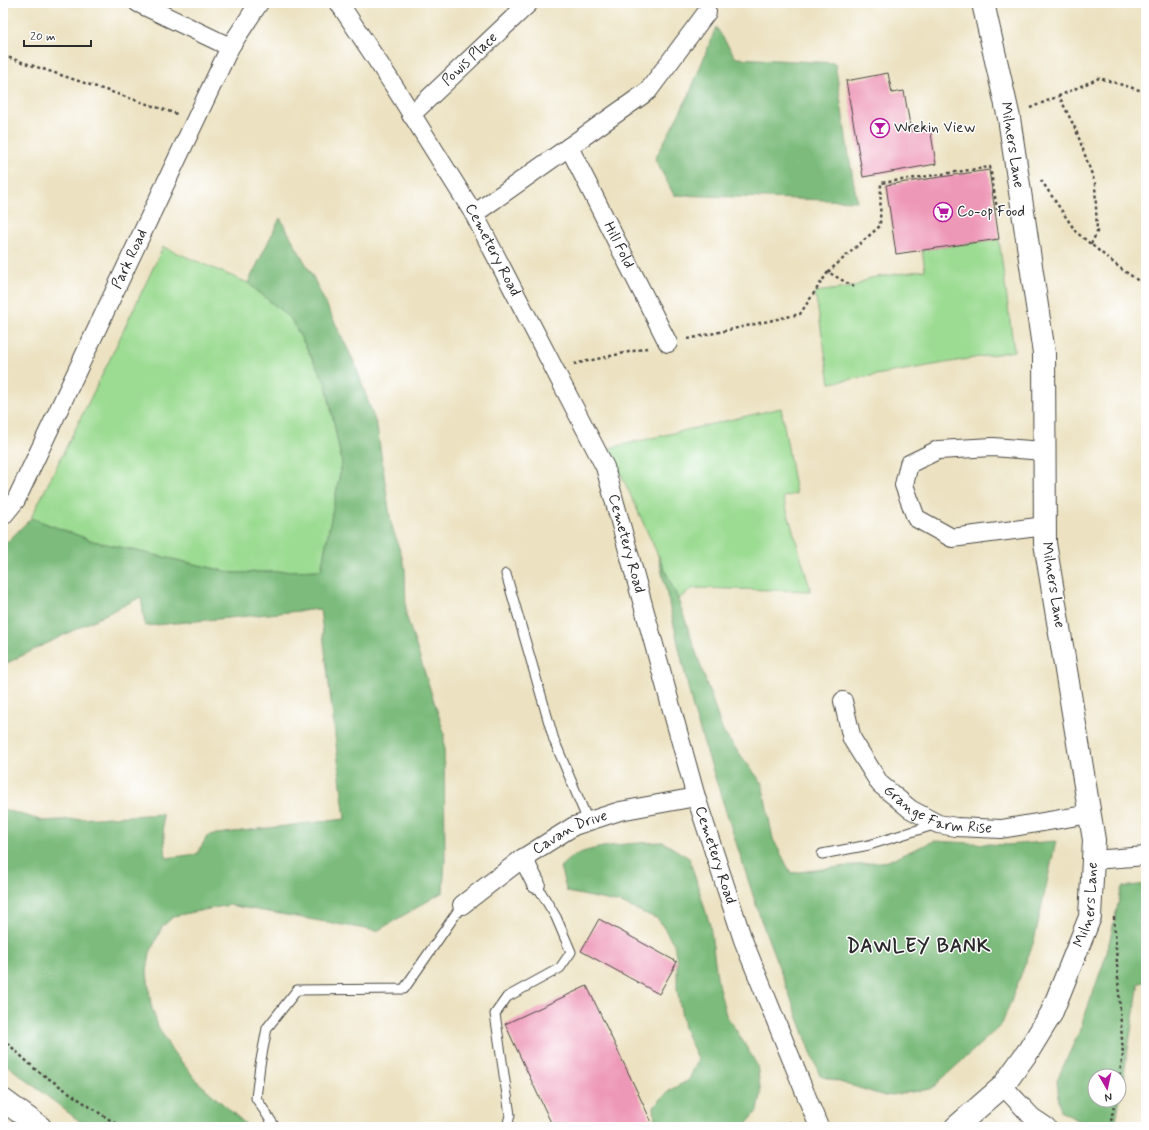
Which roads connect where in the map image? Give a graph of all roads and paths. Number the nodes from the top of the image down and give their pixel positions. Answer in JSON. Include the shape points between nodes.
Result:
{"nodes":[{"id":1,"x":138,"y":3,"type":"edge"},
{"id":2,"x":259,"y":3,"type":"edge"},
{"id":3,"x":338,"y":3,"type":"edge"},
{"id":4,"x":529,"y":3,"type":"edge"},
{"id":5,"x":983,"y":3,"type":"edge"},
{"id":6,"x":707,"y":12,"type":"dead end"},
{"id":7,"x":230,"y":46,"type":"junction"},
{"id":8,"x":3,"y":58,"type":"edge"},
{"id":9,"x":1146,"y":92,"type":"edge"},
{"id":10,"x":1059,"y":96,"type":"junction"},
{"id":11,"x":411,"y":116,"type":"junction"},
{"id":12,"x":1009,"y":118,"type":"junction"},
{"id":13,"x":196,"y":120,"type":"junction"},
{"id":14,"x":569,"y":147,"type":"junction"},
{"id":15,"x":1039,"y":177,"type":"dead end"},
{"id":16,"x":1021,"y":205,"type":"junction"},
{"id":17,"x":474,"y":214,"type":"junction"},
{"id":18,"x":1091,"y":244,"type":"junction"},
{"id":19,"x":828,"y":272,"type":"junction"},
{"id":20,"x":1146,"y":286,"type":"edge"},
{"id":21,"x":854,"y":287,"type":"dead end"},
{"id":22,"x":668,"y":343,"type":"junction"},
{"id":23,"x":554,"y":368,"type":"junction"},
{"id":24,"x":1044,"y":451,"type":"junction"},
{"id":25,"x":3,"y":516,"type":"edge"},
{"id":26,"x":1045,"y":526,"type":"junction"},
{"id":27,"x":506,"y":574,"type":"dead end"},
{"id":28,"x":843,"y":701,"type":"dead end"},
{"id":29,"x":696,"y":797,"type":"junction"},
{"id":30,"x":1090,"y":814,"type":"junction"},
{"id":31,"x":588,"y":821,"type":"junction"},
{"id":32,"x":938,"y":824,"type":"junction"},
{"id":33,"x":822,"y":854,"type":"dead end"},
{"id":34,"x":1146,"y":856,"type":"edge"},
{"id":35,"x":523,"y":858,"type":"junction"},
{"id":36,"x":1093,"y":860,"type":"junction"},
{"id":37,"x":536,"y":884,"type":"joint"},
{"id":38,"x":462,"y":905,"type":"joint"},
{"id":39,"x":1114,"y":913,"type":"dead end"},
{"id":40,"x":3,"y":1040,"type":"edge"},
{"id":41,"x":1121,"y":1068,"type":"edge"},
{"id":42,"x":1002,"y":1086,"type":"junction"},
{"id":43,"x":3,"y":1100,"type":"edge"},
{"id":44,"x":1114,"y":1108,"type":"edge"},
{"id":45,"x":791,"y":1122,"type":"dead end"},
{"id":46,"x":40,"y":1127,"type":"edge"},
{"id":47,"x":121,"y":1127,"type":"edge"},
{"id":48,"x":275,"y":1127,"type":"edge"},
{"id":49,"x":507,"y":1127,"type":"edge"},
{"id":50,"x":784,"y":1127,"type":"edge"},
{"id":51,"x":819,"y":1127,"type":"edge"},
{"id":52,"x":956,"y":1127,"type":"edge"},
{"id":53,"x":1047,"y":1127,"type":"edge"},
{"id":54,"x":1110,"y":1127,"type":"edge"}],
"edges":[{"from":1,"to":7,"type":"street"},
{"from":2,"to":7,"type":"street","name":"Park Road"},
{"from":3,"to":11,"type":"street","name":"Cemetery Road"},
{"from":4,"to":11,"type":"street","name":"Powis Place"},
{"from":5,"to":12,"type":"street","name":"Milners Lane"},
{"from":6,"to":14,"type":"street","via":[[648,90]]},
{"from":7,"to":13,"type":"street","name":"Park Road"},
{"from":8,"to":13,"type":"path","via":[[7,57]]},
{"from":9,"to":10,"type":"path","via":[[1099,78]]},
{"from":10,"to":12,"type":"path"},
{"from":10,"to":18,"type":"path","via":[[1076,130],[1095,184],[1097,232]]},
{"from":11,"to":17,"type":"street","name":"Cemetery Road"},
{"from":12,"to":16,"type":"street","name":"Milners Lane"},
{"from":13,"to":25,"type":"street","name":"Park Road","via":[[16,500]]},
{"from":14,"to":17,"type":"street"},
{"from":14,"to":22,"type":"street","name":"Hill Fold"},
{"from":15,"to":18,"type":"path","via":[[1076,232]]},
{"from":16,"to":19,"type":"path","via":[[997,209],[990,167],[880,183],[880,226]]},
{"from":16,"to":24,"type":"street","name":"Milners Lane","via":[[1044,353]]},
{"from":17,"to":23,"type":"street","name":"Cemetery Road"},
{"from":18,"to":20,"type":"path"},
{"from":19,"to":21,"type":"path"},
{"from":19,"to":22,"type":"path","via":[[800,314]]},
{"from":22,"to":23,"type":"path"},
{"from":23,"to":29,"type":"street","name":"Cemetery Road","via":[[605,467]]},
{"from":24,"to":26,"type":"street","name":"Milners Lane"},
{"from":24,"to":26,"type":"street","via":[[993,447],[938,450],[909,464],[904,485],[916,518],[952,538]]},
{"from":26,"to":30,"type":"street","name":"Milners Lane","via":[[1045,543]]},
{"from":27,"to":31,"type":"lane","via":[[554,740]]},
{"from":28,"to":32,"type":"street","name":"Grange Farm Rise","via":[[852,739],[880,784],[910,809]]},
{"from":29,"to":31,"type":"street","name":"Cavan Drive","via":[[620,811]]},
{"from":29,"to":51,"type":"street","name":"Cemetery Road","via":[[743,940]]},
{"from":30,"to":32,"type":"street","name":"Grange Farm Rise","via":[[1001,829]]},
{"from":30,"to":36,"type":"street","name":"Milners Lane","via":[[1094,840]]},
{"from":31,"to":35,"type":"street","name":"Cavan Drive","via":[[574,826]]},
{"from":32,"to":33,"type":"lane","via":[[869,845]]},
{"from":34,"to":36,"type":"street"},
{"from":35,"to":37,"type":"street"},
{"from":35,"to":38,"type":"street","name":"Cavan Drive"},
{"from":36,"to":42,"type":"street","name":"Milners Lane","via":[[1090,918],[1051,1014],[1029,1050]]},
{"from":37,"to":49,"type":"lane","via":[[556,917],[571,952],[560,968],[507,996],[495,1014],[510,1115]]},
{"from":38,"to":48,"type":"lane","via":[[404,988],[297,990],[267,1028],[260,1065],[256,1098]]},
{"from":39,"to":41,"type":"path","via":[[1123,1055]]},
{"from":40,"to":47,"type":"path","via":[[35,1069]]},
{"from":42,"to":52,"type":"street","name":"Milners Lane"},
{"from":42,"to":53,"type":"street","via":[[1032,1117]]},
{"from":43,"to":46,"type":"street"},
{"from":44,"to":54,"type":"path"},
{"from":45,"to":50,"type":"path"}]}
